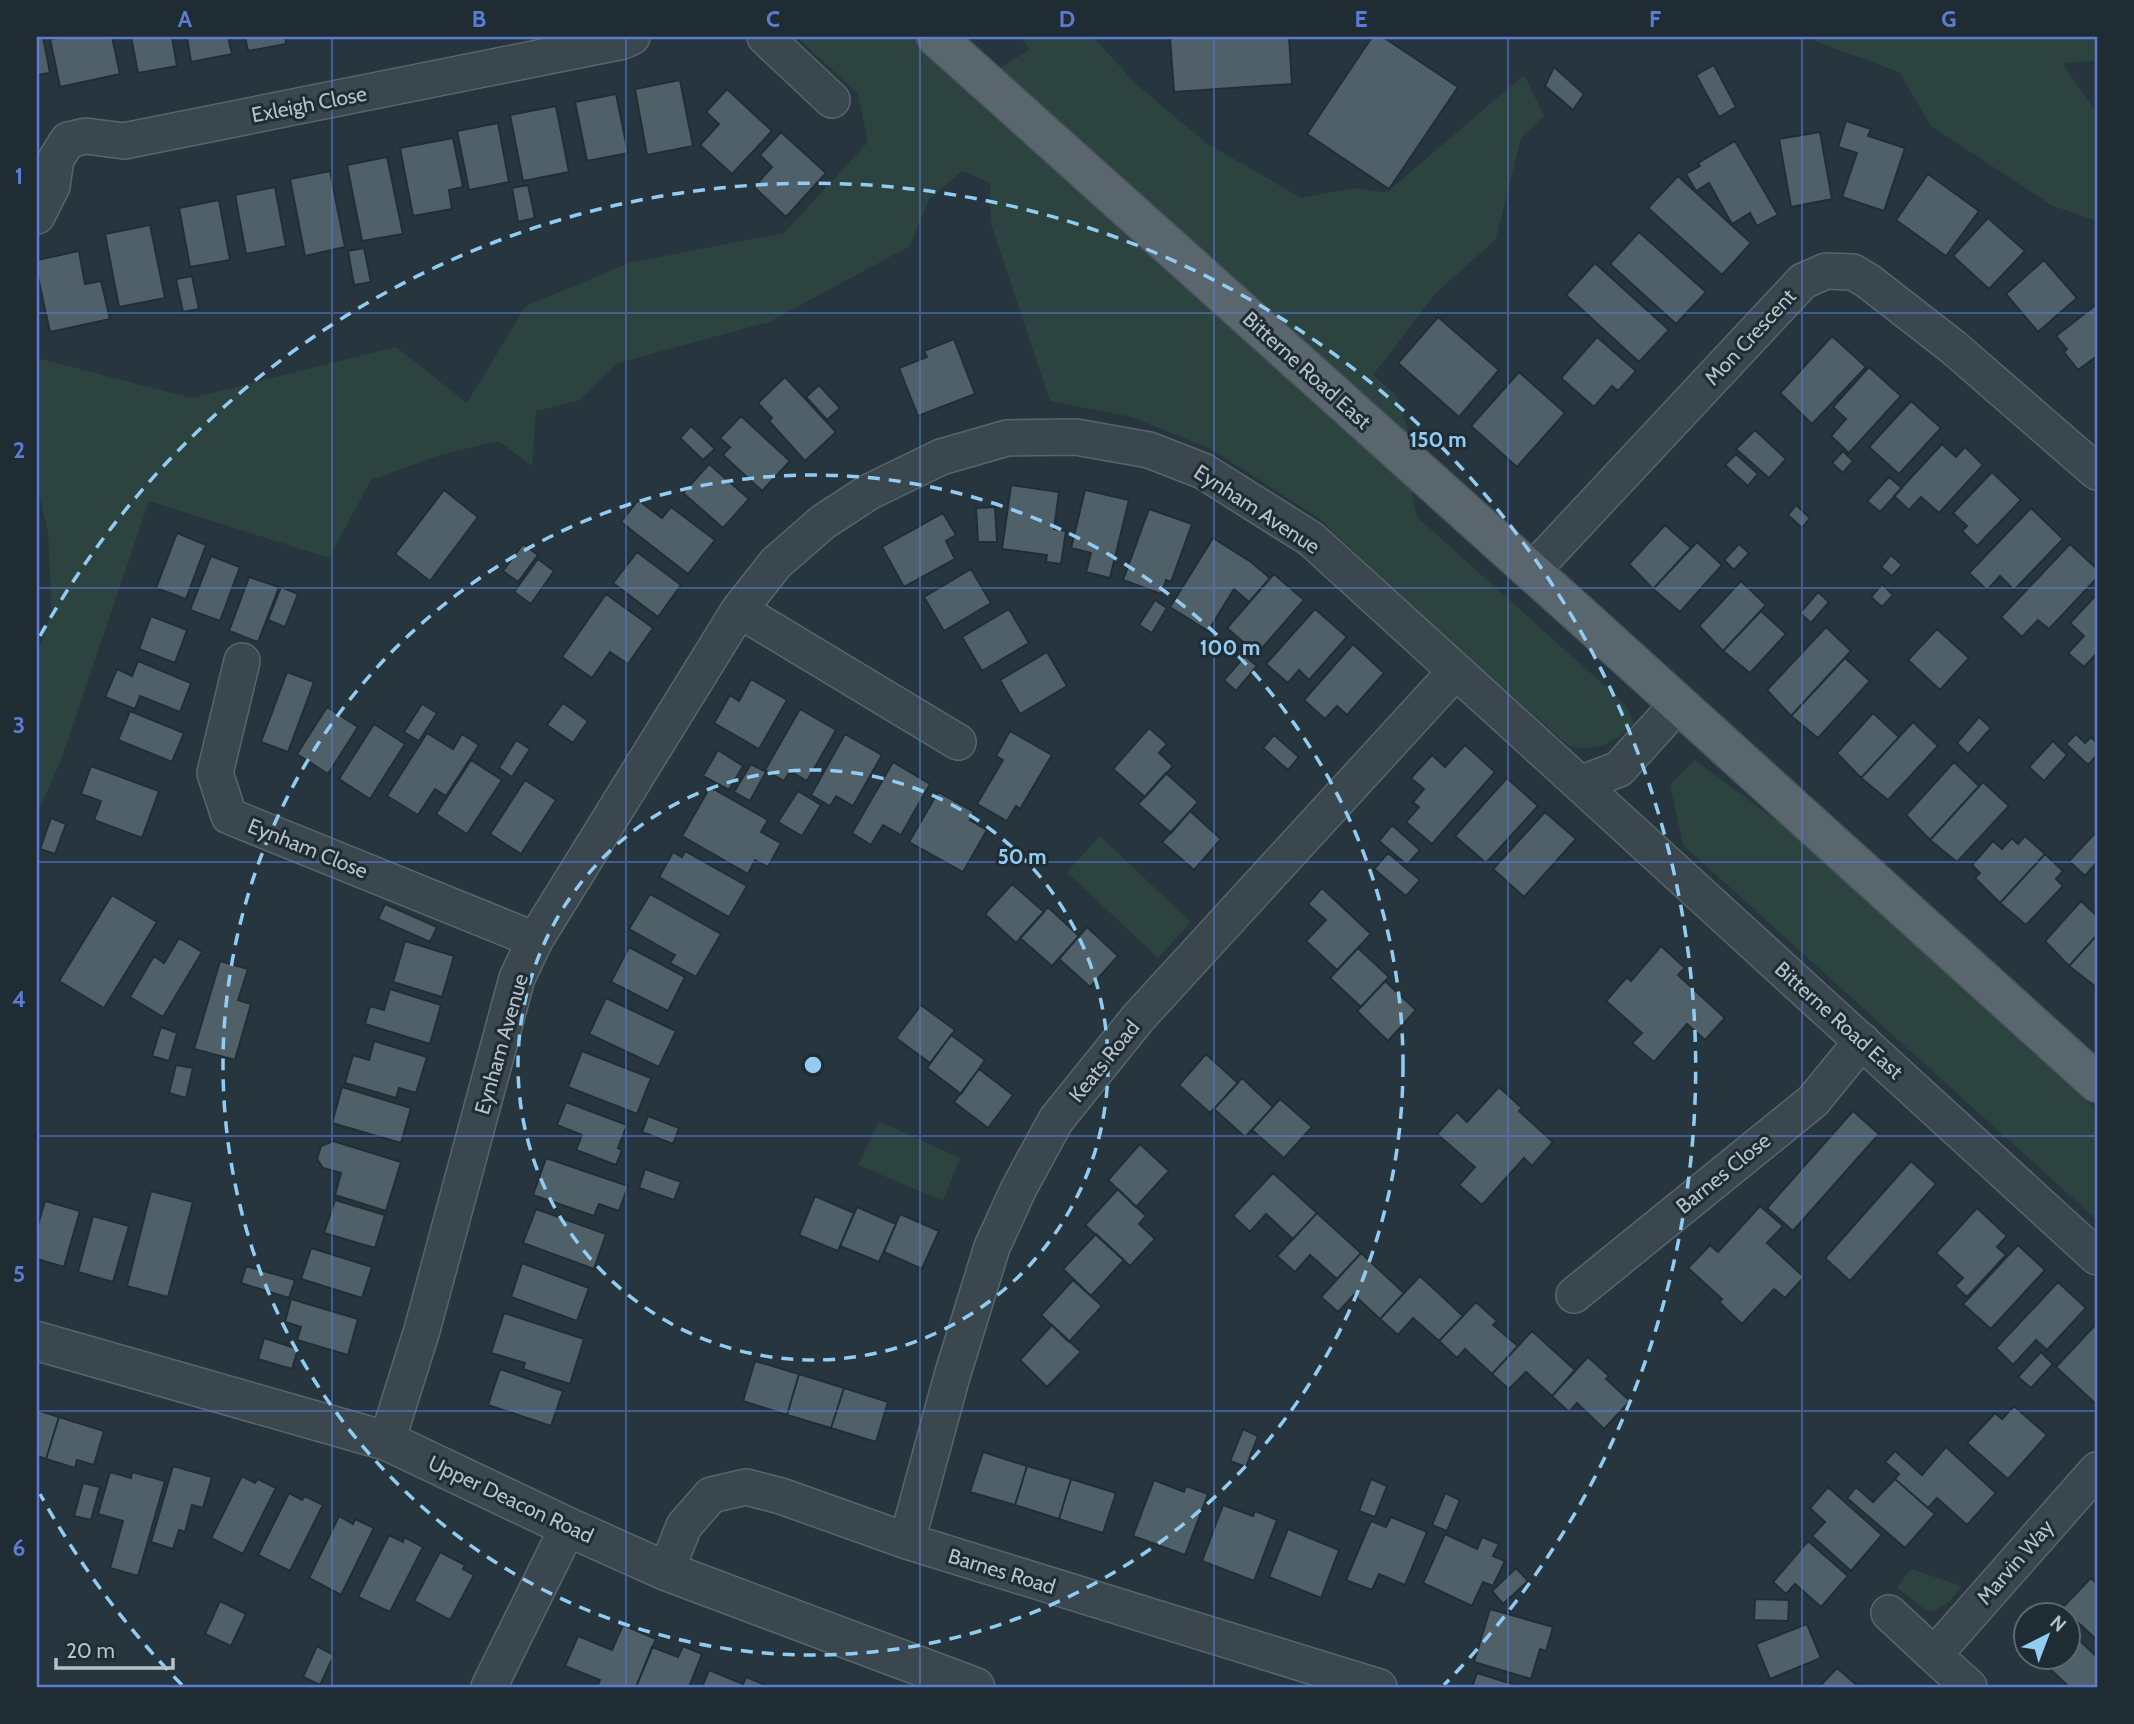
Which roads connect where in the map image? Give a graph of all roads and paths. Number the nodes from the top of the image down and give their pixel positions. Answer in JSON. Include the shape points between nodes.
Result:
{"nodes":[{"id":1,"x":632,"y":37,"type":"edge"},
{"id":2,"x":765,"y":37,"type":"edge"},
{"id":3,"x":936,"y":37,"type":"edge"},
{"id":4,"x":832,"y":100,"type":"dead end"},
{"id":5,"x":37,"y":216,"type":"edge"},
{"id":6,"x":2097,"y":472,"type":"edge"},
{"id":7,"x":1532,"y":571,"type":"junction"},
{"id":8,"x":739,"y":610,"type":"junction"},
{"id":9,"x":243,"y":661,"type":"dead end"},
{"id":10,"x":1455,"y":672,"type":"junction"},
{"id":11,"x":1678,"y":704,"type":"junction"},
{"id":12,"x":958,"y":742,"type":"dead end"},
{"id":13,"x":1580,"y":784,"type":"junction"},
{"id":14,"x":535,"y":940,"type":"junction"},
{"id":15,"x":1862,"y":1041,"type":"junction"},
{"id":16,"x":2097,"y":1083,"type":"edge"},
{"id":17,"x":2097,"y":1257,"type":"edge"},
{"id":18,"x":1574,"y":1295,"type":"dead end"},
{"id":19,"x":37,"y":1341,"type":"edge"},
{"id":20,"x":387,"y":1441,"type":"junction"},
{"id":21,"x":2097,"y":1470,"type":"edge"},
{"id":22,"x":568,"y":1528,"type":"junction"},
{"id":23,"x":907,"y":1541,"type":"junction"},
{"id":24,"x":666,"y":1571,"type":"junction"},
{"id":25,"x":1889,"y":1614,"type":"dead end"},
{"id":26,"x":1934,"y":1655,"type":"junction"},
{"id":27,"x":489,"y":1687,"type":"edge"},
{"id":28,"x":975,"y":1687,"type":"edge"},
{"id":29,"x":1379,"y":1687,"type":"edge"},
{"id":30,"x":1969,"y":1687,"type":"edge"}],
"edges":[{"from":1,"to":5,"type":"street","name":"Exleigh Close","via":[[124,141],[86,136],[68,140],[56,159],[52,186]]},
{"from":2,"to":4,"type":"street"},
{"from":3,"to":7,"type":"main road","name":"Bitterne Road East"},
{"from":6,"to":7,"type":"street","name":"Mon Crescent","via":[[1876,286],[1853,272],[1826,271],[1803,281]]},
{"from":7,"to":11,"type":"main road","name":"Bitterne Road East"},
{"from":8,"to":10,"type":"street","name":"Eynham Avenue","via":[[776,563],[816,528],[869,492],[942,457],[1007,438],[1076,437],[1149,450],[1203,471],[1311,539]]},
{"from":8,"to":12,"type":"street"},
{"from":8,"to":14,"type":"street","name":"Eynham Avenue"},
{"from":9,"to":14,"type":"street","name":"Eynham Close","via":[[215,773],[229,816]]},
{"from":10,"to":13,"type":"street","name":"Bitterne Road East"},
{"from":10,"to":23,"type":"street","name":"Keats Road","via":[[1138,1018],[1056,1120],[992,1247]]},
{"from":11,"to":13,"type":"street","via":[[1619,769]]},
{"from":11,"to":16,"type":"main road","name":"Bitterne Road East"},
{"from":13,"to":15,"type":"street","name":"Bitterne Road East"},
{"from":14,"to":20,"type":"street","name":"Eynham Avenue","via":[[517,978],[422,1330]]},
{"from":15,"to":17,"type":"street","name":"Bitterne Road East"},
{"from":15,"to":18,"type":"street","name":"Barnes Close","via":[[1813,1101]]},
{"from":19,"to":20,"type":"street","name":"Upper Deacon Road"},
{"from":20,"to":22,"type":"street","name":"Upper Deacon Road"},
{"from":21,"to":26,"type":"street","name":"Marvin Way"},
{"from":22,"to":24,"type":"street","name":"Upper Deacon Road"},
{"from":22,"to":27,"type":"street"},
{"from":23,"to":24,"type":"street","name":"Barnes Road","via":[[746,1487],[711,1495],[684,1526]]},
{"from":23,"to":29,"type":"street","name":"Barnes Road"},
{"from":24,"to":28,"type":"street","name":"Upper Deacon Road"},
{"from":25,"to":26,"type":"street"},
{"from":26,"to":30,"type":"street"}]}
